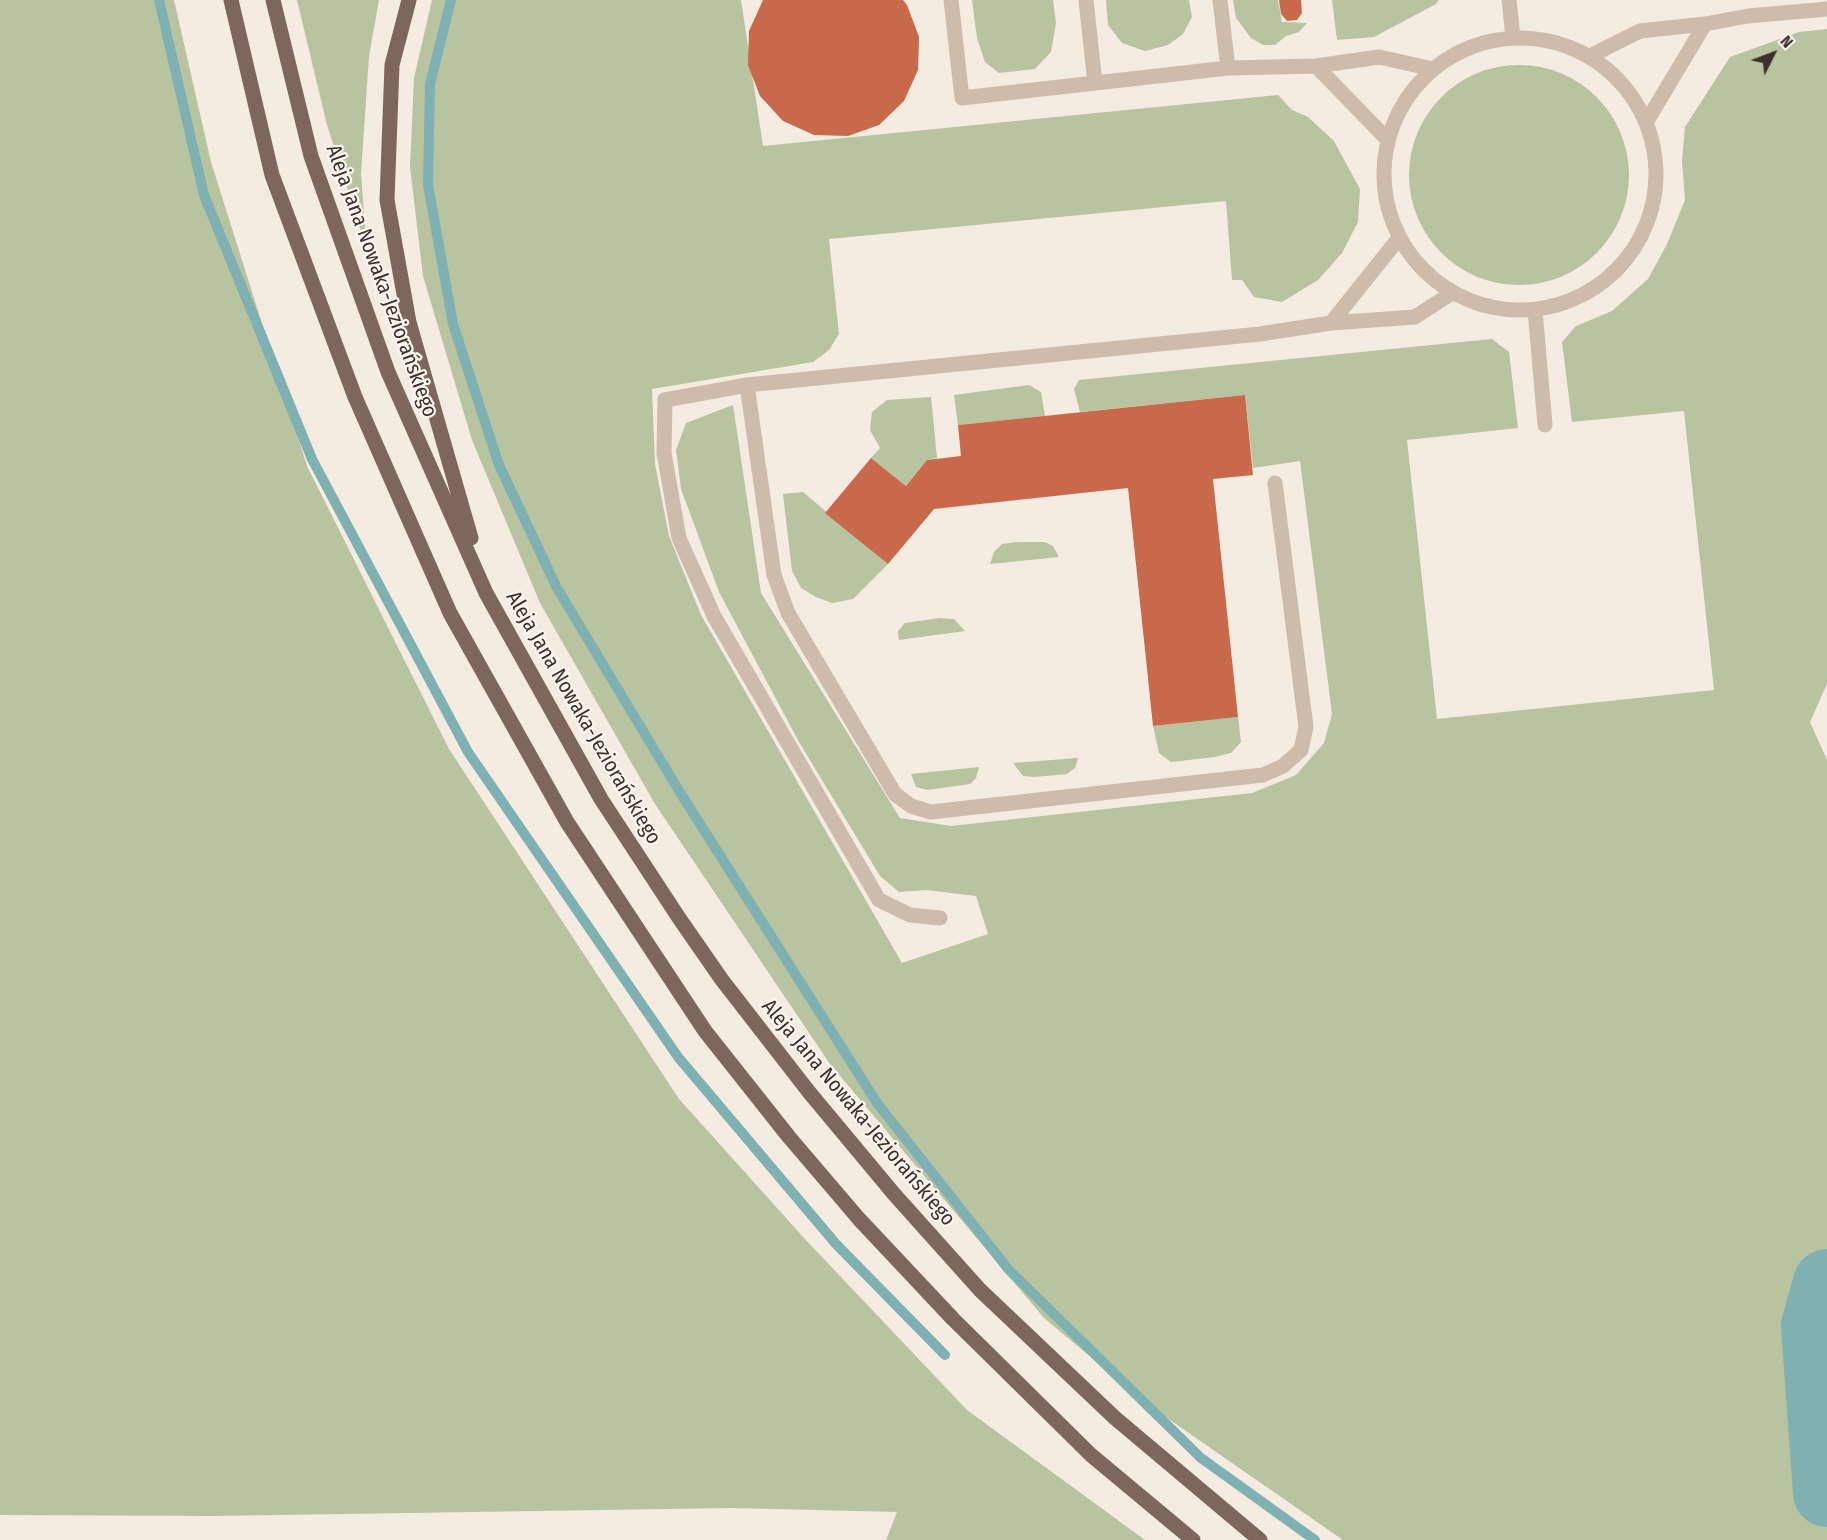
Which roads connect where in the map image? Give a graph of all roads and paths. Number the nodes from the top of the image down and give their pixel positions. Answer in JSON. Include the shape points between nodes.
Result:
{"nodes":[{"id":1,"x":231,"y":0,"type":"edge"},
{"id":2,"x":273,"y":0,"type":"edge"},
{"id":3,"x":409,"y":0,"type":"edge"},
{"id":4,"x":951,"y":0,"type":"edge"},
{"id":5,"x":1086,"y":0,"type":"edge"},
{"id":6,"x":1220,"y":0,"type":"edge"},
{"id":7,"x":1509,"y":0,"type":"edge"},
{"id":8,"x":1827,"y":9,"type":"edge"},
{"id":9,"x":1705,"y":24,"type":"junction"},
{"id":10,"x":1513,"y":37,"type":"junction"},
{"id":11,"x":1590,"y":56,"type":"junction"},
{"id":12,"x":1316,"y":66,"type":"junction"},
{"id":13,"x":1228,"y":68,"type":"junction"},
{"id":14,"x":1433,"y":69,"type":"junction"},
{"id":15,"x":1095,"y":83,"type":"junction"},
{"id":16,"x":1647,"y":122,"type":"junction"},
{"id":17,"x":1388,"y":140,"type":"junction"},
{"id":18,"x":1399,"y":238,"type":"junction"},
{"id":19,"x":1452,"y":293,"type":"junction"},
{"id":20,"x":1535,"y":310,"type":"junction"},
{"id":21,"x":1331,"y":323,"type":"junction"},
{"id":22,"x":747,"y":386,"type":"junction"},
{"id":23,"x":1545,"y":425,"type":"dead end"},
{"id":24,"x":1275,"y":483,"type":"dead end"},
{"id":25,"x":486,"y":593,"type":"junction"},
{"id":26,"x":940,"y":918,"type":"dead end"},
{"id":27,"x":1193,"y":1540,"type":"edge"},
{"id":28,"x":1260,"y":1540,"type":"edge"}],
"edges":[{"from":1,"to":27,"type":"main road","via":[[272,176],[355,397],[450,613],[567,822],[705,1031],[859,1219],[953,1319],[1091,1455]]},
{"from":2,"to":25,"type":"main road","name":"Aleja Jana Nowaka-Jeziorańskiego","via":[[311,156],[376,340]]},
{"from":3,"to":25,"type":"main road","via":[[392,65],[387,200],[409,322]]},
{"from":4,"to":15,"type":"lane","via":[[962,98]]},
{"from":5,"to":15,"type":"lane"},
{"from":6,"to":13,"type":"lane"},
{"from":7,"to":10,"type":"lane"},
{"from":8,"to":9,"type":"lane"},
{"from":9,"to":11,"type":"lane","via":[[1640,31]]},
{"from":9,"to":16,"type":"lane"},
{"from":10,"to":11,"type":"lane","via":[[1566,45]]},
{"from":10,"to":14,"type":"lane","via":[[1457,52]]},
{"from":11,"to":16,"type":"lane","via":[[1623,84]]},
{"from":12,"to":13,"type":"lane"},
{"from":12,"to":14,"type":"lane","via":[[1379,57]]},
{"from":12,"to":17,"type":"lane"},
{"from":13,"to":15,"type":"lane"},
{"from":14,"to":17,"type":"lane","via":[[1405,101]]},
{"from":16,"to":20,"type":"lane","via":[[1657,171],[1649,221],[1623,264],[1583,296]]},
{"from":17,"to":18,"type":"lane","via":[[1384,173],[1387,207]]},
{"from":18,"to":19,"type":"lane","via":[[1422,269]]},
{"from":18,"to":21,"type":"lane"},
{"from":19,"to":20,"type":"lane","via":[[1492,308]]},
{"from":19,"to":21,"type":"lane","via":[[1414,317]]},
{"from":20,"to":23,"type":"lane"},
{"from":21,"to":22,"type":"lane","via":[[1260,334]]},
{"from":22,"to":24,"type":"lane","via":[[774,575],[788,613],[895,794],[911,806],[931,812],[1263,775],[1283,766],[1301,750],[1306,727]]},
{"from":22,"to":26,"type":"lane","via":[[665,400],[664,453],[679,538],[714,616],[879,900],[910,915]]},
{"from":25,"to":28,"type":"main road","name":"Aleja Jana Nowaka-Jeziorańskiego","via":[[607,809],[722,980],[809,1092],[980,1290],[1115,1418]]}]}
